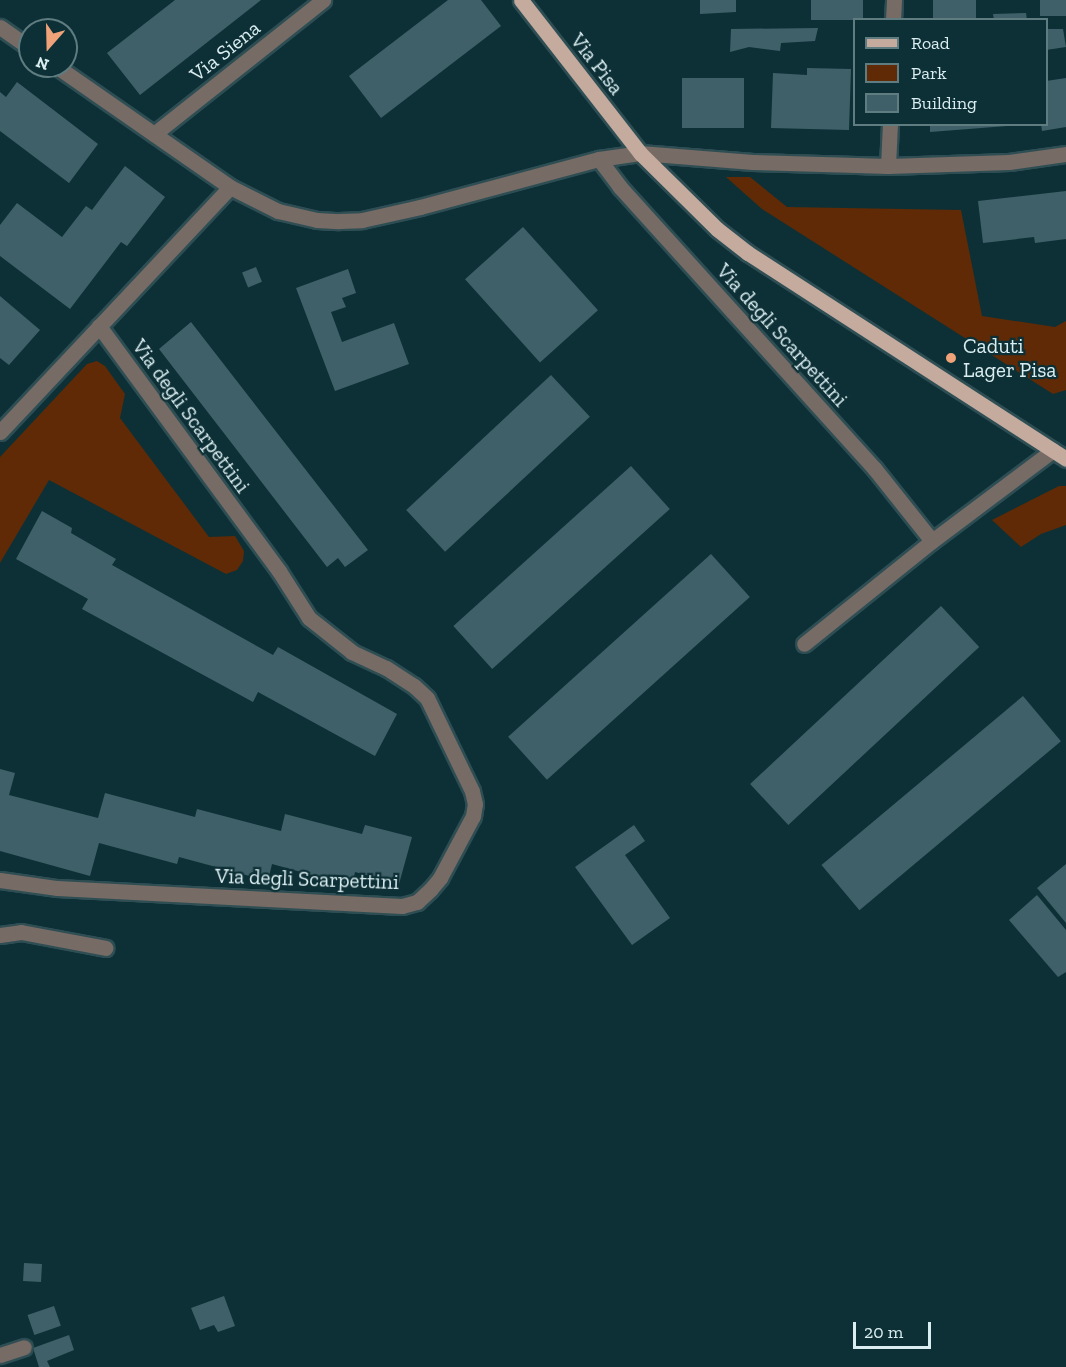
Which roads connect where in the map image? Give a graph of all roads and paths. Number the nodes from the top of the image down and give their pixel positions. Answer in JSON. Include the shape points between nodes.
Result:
{"nodes":[{"id":1,"x":323,"y":0,"type":"edge"},
{"id":2,"x":521,"y":0,"type":"edge"},
{"id":3,"x":894,"y":0,"type":"edge"},
{"id":4,"x":893,"y":18,"type":"edge"},
{"id":5,"x":0,"y":27,"type":"edge"},
{"id":6,"x":18,"y":40,"type":"edge"},
{"id":7,"x":73,"y":78,"type":"edge"},
{"id":8,"x":890,"y":126,"type":"edge"},
{"id":9,"x":154,"y":134,"type":"junction"},
{"id":10,"x":640,"y":153,"type":"junction"},
{"id":11,"x":1066,"y":154,"type":"edge"},
{"id":12,"x":599,"y":159,"type":"junction"},
{"id":13,"x":888,"y":166,"type":"junction"},
{"id":14,"x":230,"y":187,"type":"junction"},
{"id":15,"x":99,"y":326,"type":"junction"},
{"id":16,"x":0,"y":432,"type":"edge"},
{"id":17,"x":1053,"y":450,"type":"junction"},
{"id":18,"x":1066,"y":459,"type":"edge"},
{"id":19,"x":932,"y":541,"type":"junction"},
{"id":20,"x":804,"y":644,"type":"dead end"},
{"id":21,"x":0,"y":880,"type":"edge"},
{"id":22,"x":0,"y":935,"type":"edge"},
{"id":23,"x":106,"y":948,"type":"dead end"},
{"id":24,"x":24,"y":1347,"type":"dead end"},
{"id":25,"x":0,"y":1355,"type":"edge"}],
"edges":[{"from":1,"to":9,"type":"street","name":"Via Siena"},
{"from":2,"to":10,"type":"main road","name":"Via Pisa"},
{"from":3,"to":4,"type":"street"},
{"from":5,"to":6,"type":"street"},
{"from":7,"to":9,"type":"street"},
{"from":8,"to":13,"type":"street"},
{"from":9,"to":14,"type":"street"},
{"from":10,"to":12,"type":"street"},
{"from":10,"to":13,"type":"street","via":[[753,162]]},
{"from":10,"to":17,"type":"main road","name":"Via Pisa","via":[[695,211],[748,253]]},
{"from":11,"to":13,"type":"street","via":[[1009,162]]},
{"from":12,"to":14,"type":"street","via":[[452,200],[362,220],[317,220],[278,211]]},
{"from":12,"to":19,"type":"street","name":"Via degli Scarpettini","via":[[874,468]]},
{"from":14,"to":15,"type":"street"},
{"from":15,"to":16,"type":"street"},
{"from":15,"to":21,"type":"street","name":"Via degli Scarpettini","via":[[279,571],[309,618],[352,652],[386,668],[427,698],[469,783],[475,804],[473,816],[430,890],[417,902],[402,906],[57,888]]},
{"from":17,"to":18,"type":"main road","name":"Via Pisa"},
{"from":17,"to":19,"type":"street"},
{"from":19,"to":20,"type":"street"},
{"from":22,"to":23,"type":"street","via":[[21,932]]},
{"from":24,"to":25,"type":"street"}]}
